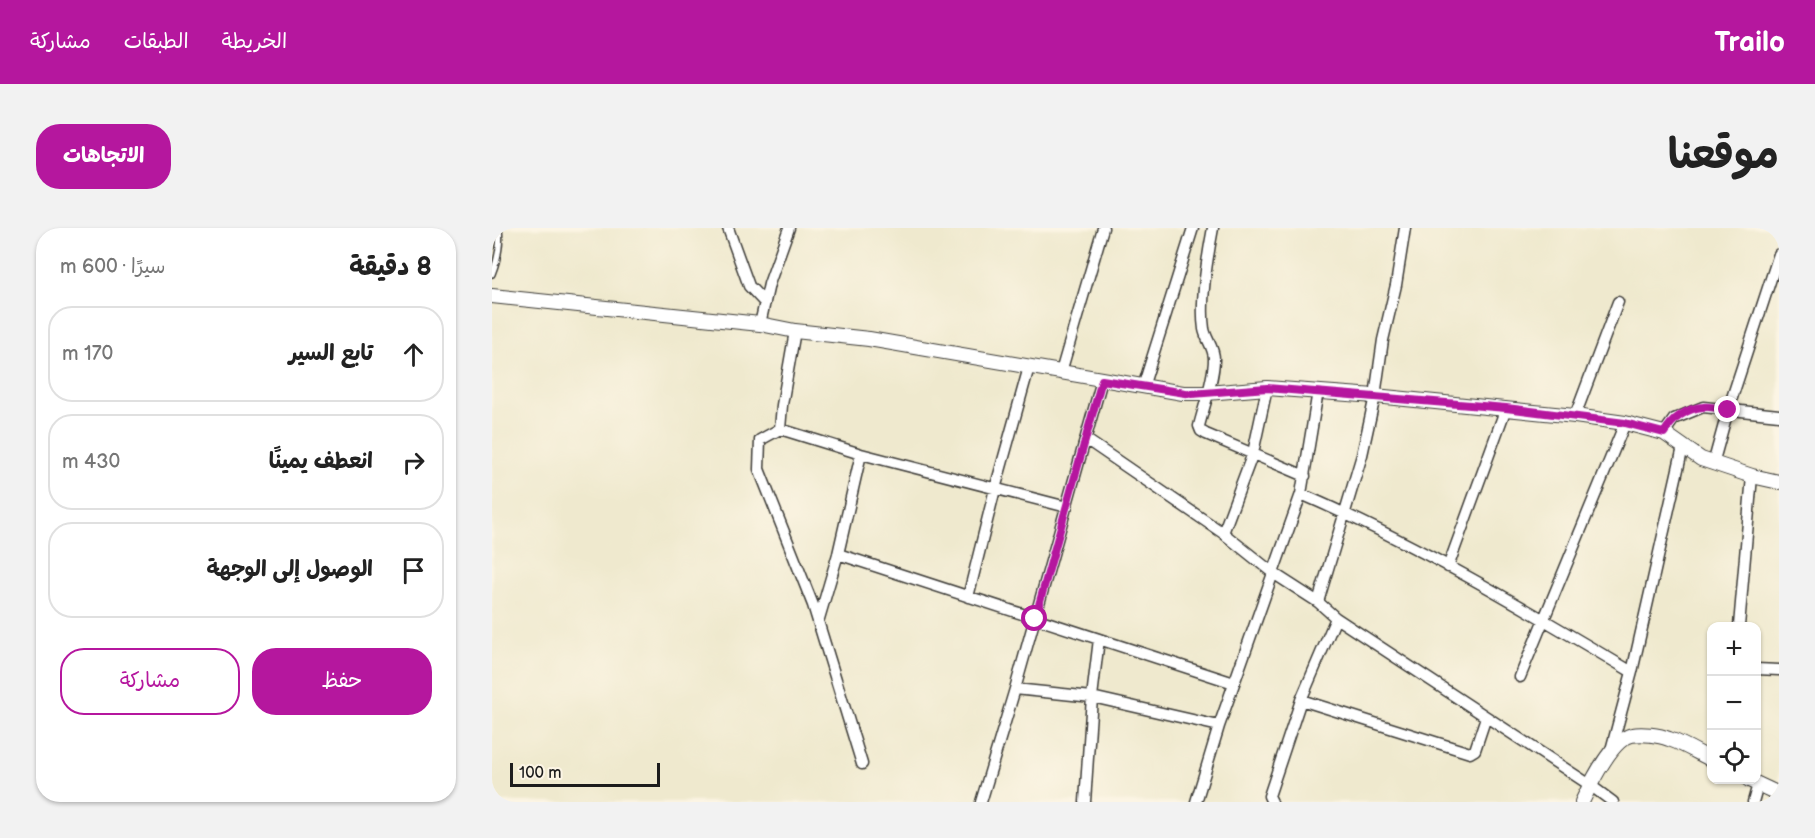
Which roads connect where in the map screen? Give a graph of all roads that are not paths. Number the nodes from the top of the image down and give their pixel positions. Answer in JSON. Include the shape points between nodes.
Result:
{"nodes":[{"id":1,"x":499,"y":228,"type":"edge"},
{"id":2,"x":728,"y":228,"type":"edge"},
{"id":3,"x":789,"y":228,"type":"edge"},
{"id":4,"x":1103,"y":228,"type":"edge"},
{"id":5,"x":1193,"y":228,"type":"edge"},
{"id":6,"x":1213,"y":228,"type":"edge"},
{"id":7,"x":1405,"y":228,"type":"edge"},
{"id":8,"x":1779,"y":254,"type":"edge"},
{"id":9,"x":492,"y":274,"type":"edge"},
{"id":10,"x":492,"y":296,"type":"edge"},
{"id":11,"x":1618,"y":302,"type":"dead end"},
{"id":12,"x":765,"y":303,"type":"junction"},
{"id":13,"x":760,"y":324,"type":"junction"},
{"id":14,"x":795,"y":331,"type":"junction"},
{"id":15,"x":1029,"y":367,"type":"junction"},
{"id":16,"x":1061,"y":372,"type":"junction"},
{"id":17,"x":1102,"y":380,"type":"junction"},
{"id":18,"x":1143,"y":387,"type":"junction"},
{"id":19,"x":1267,"y":388,"type":"junction"},
{"id":20,"x":1318,"y":391,"type":"junction"},
{"id":21,"x":1207,"y":393,"type":"junction"},
{"id":22,"x":1375,"y":396,"type":"junction"},
{"id":23,"x":1506,"y":408,"type":"junction"},
{"id":24,"x":1728,"y":410,"type":"junction"},
{"id":25,"x":1779,"y":415,"type":"edge"},
{"id":26,"x":1575,"y":416,"type":"junction"},
{"id":27,"x":1625,"y":423,"type":"junction"},
{"id":28,"x":780,"y":429,"type":"junction"},
{"id":29,"x":1664,"y":433,"type":"junction"},
{"id":30,"x":1087,"y":440,"type":"junction"},
{"id":31,"x":1683,"y":447,"type":"junction"},
{"id":32,"x":1253,"y":453,"type":"junction"},
{"id":33,"x":861,"y":454,"type":"junction"},
{"id":34,"x":1713,"y":464,"type":"junction"},
{"id":35,"x":1305,"y":476,"type":"junction"},
{"id":36,"x":1752,"y":476,"type":"junction"},
{"id":37,"x":1779,"y":482,"type":"edge"},
{"id":38,"x":995,"y":489,"type":"junction"},
{"id":39,"x":1301,"y":494,"type":"junction"},
{"id":40,"x":1067,"y":507,"type":"junction"},
{"id":41,"x":1346,"y":513,"type":"junction"},
{"id":42,"x":1223,"y":532,"type":"junction"},
{"id":43,"x":838,"y":554,"type":"junction"},
{"id":44,"x":1448,"y":567,"type":"junction"},
{"id":45,"x":1273,"y":573,"type":"junction"},
{"id":46,"x":968,"y":597,"type":"junction"},
{"id":47,"x":1318,"y":602,"type":"junction"},
{"id":48,"x":1336,"y":618,"type":"junction"},
{"id":49,"x":1035,"y":619,"type":"junction"},
{"id":50,"x":1545,"y":620,"type":"junction"},
{"id":51,"x":818,"y":622,"type":"junction"},
{"id":52,"x":1739,"y":622,"type":"edge"},
{"id":53,"x":1099,"y":639,"type":"junction"},
{"id":54,"x":1761,"y":669,"type":"edge"},
{"id":55,"x":1779,"y":670,"type":"edge"},
{"id":56,"x":1632,"y":672,"type":"junction"},
{"id":57,"x":1520,"y":677,"type":"dead end"},
{"id":58,"x":1234,"y":683,"type":"junction"},
{"id":59,"x":1016,"y":688,"type":"junction"},
{"id":60,"x":1092,"y":697,"type":"junction"},
{"id":61,"x":1301,"y":700,"type":"junction"},
{"id":62,"x":1486,"y":717,"type":"junction"},
{"id":63,"x":1219,"y":726,"type":"junction"},
{"id":64,"x":1610,"y":754,"type":"junction"},
{"id":65,"x":1707,"y":758,"type":"edge"},
{"id":66,"x":862,"y":764,"type":"dead end"},
{"id":67,"x":1754,"y":784,"type":"edge"},
{"id":68,"x":1758,"y":784,"type":"edge"},
{"id":69,"x":1590,"y":785,"type":"junction"},
{"id":70,"x":1779,"y":794,"type":"edge"},
{"id":71,"x":981,"y":802,"type":"edge"},
{"id":72,"x":1085,"y":802,"type":"edge"},
{"id":73,"x":1196,"y":802,"type":"edge"},
{"id":74,"x":1272,"y":802,"type":"edge"},
{"id":75,"x":1582,"y":802,"type":"edge"},
{"id":76,"x":1613,"y":802,"type":"edge"},
{"id":77,"x":1753,"y":802,"type":"edge"}],
"edges":[{"from":1,"to":9,"type":"lane","via":[[500,243]]},
{"from":2,"to":12,"type":"street","via":[[749,286]]},
{"from":3,"to":12,"type":"street"},
{"from":4,"to":16,"type":"street"},
{"from":5,"to":18,"type":"street"},
{"from":6,"to":21,"type":"street","via":[[1203,318],[1204,331],[1214,349]]},
{"from":7,"to":22,"type":"street"},
{"from":8,"to":24,"type":"street"},
{"from":10,"to":13,"type":"street"},
{"from":11,"to":26,"type":"street"},
{"from":12,"to":13,"type":"street"},
{"from":13,"to":14,"type":"street"},
{"from":14,"to":15,"type":"street","via":[[869,339]]},
{"from":14,"to":28,"type":"street"},
{"from":15,"to":16,"type":"street"},
{"from":15,"to":38,"type":"street"},
{"from":16,"to":17,"type":"street"},
{"from":17,"to":18,"type":"street"},
{"from":17,"to":30,"type":"street"},
{"from":18,"to":21,"type":"street"},
{"from":19,"to":20,"type":"street"},
{"from":19,"to":21,"type":"street"},
{"from":19,"to":32,"type":"street"},
{"from":20,"to":22,"type":"street"},
{"from":20,"to":35,"type":"street"},
{"from":21,"to":32,"type":"street","via":[[1201,431]]},
{"from":22,"to":23,"type":"street"},
{"from":22,"to":41,"type":"street"},
{"from":23,"to":26,"type":"street"},
{"from":23,"to":44,"type":"street"},
{"from":24,"to":25,"type":"street"},
{"from":24,"to":29,"type":"street","via":[[1694,410],[1674,420]]},
{"from":24,"to":34,"type":"street"},
{"from":26,"to":27,"type":"street"},
{"from":27,"to":29,"type":"street"},
{"from":27,"to":50,"type":"street"},
{"from":28,"to":33,"type":"street"},
{"from":28,"to":51,"type":"street","via":[[760,440],[759,469]]},
{"from":29,"to":31,"type":"street"},
{"from":30,"to":40,"type":"street"},
{"from":30,"to":42,"type":"street"},
{"from":31,"to":34,"type":"street"},
{"from":31,"to":56,"type":"street"},
{"from":32,"to":35,"type":"street"},
{"from":32,"to":42,"type":"street"},
{"from":33,"to":38,"type":"street"},
{"from":33,"to":43,"type":"street"},
{"from":34,"to":36,"type":"street"},
{"from":35,"to":39,"type":"street"},
{"from":36,"to":37,"type":"street"},
{"from":36,"to":52,"type":"street"},
{"from":38,"to":40,"type":"street"},
{"from":38,"to":46,"type":"street"},
{"from":39,"to":41,"type":"street"},
{"from":39,"to":45,"type":"street"},
{"from":40,"to":49,"type":"street"},
{"from":41,"to":44,"type":"street"},
{"from":41,"to":47,"type":"street"},
{"from":42,"to":45,"type":"street"},
{"from":43,"to":46,"type":"street"},
{"from":43,"to":51,"type":"street"},
{"from":44,"to":50,"type":"street"},
{"from":45,"to":47,"type":"street"},
{"from":45,"to":58,"type":"street"},
{"from":46,"to":49,"type":"street"},
{"from":47,"to":48,"type":"street"},
{"from":48,"to":61,"type":"street"},
{"from":48,"to":62,"type":"street"},
{"from":49,"to":53,"type":"street"},
{"from":49,"to":59,"type":"street"},
{"from":50,"to":56,"type":"street"},
{"from":50,"to":57,"type":"street"},
{"from":51,"to":66,"type":"street"},
{"from":53,"to":58,"type":"street"},
{"from":53,"to":60,"type":"street"},
{"from":54,"to":55,"type":"street"},
{"from":56,"to":64,"type":"street"},
{"from":58,"to":63,"type":"street"},
{"from":59,"to":60,"type":"street"},
{"from":59,"to":71,"type":"street"},
{"from":60,"to":63,"type":"street"},
{"from":60,"to":72,"type":"street"},
{"from":61,"to":62,"type":"street","via":[[1470,753],[1475,750]]},
{"from":61,"to":74,"type":"street","via":[[1269,796]]},
{"from":62,"to":69,"type":"street"},
{"from":63,"to":73,"type":"street"},
{"from":64,"to":65,"type":"street","via":[[1630,735],[1646,735],[1669,739]]},
{"from":64,"to":69,"type":"street"},
{"from":67,"to":77,"type":"street"},
{"from":68,"to":70,"type":"street"},
{"from":69,"to":75,"type":"street"},
{"from":69,"to":76,"type":"street"}]}
